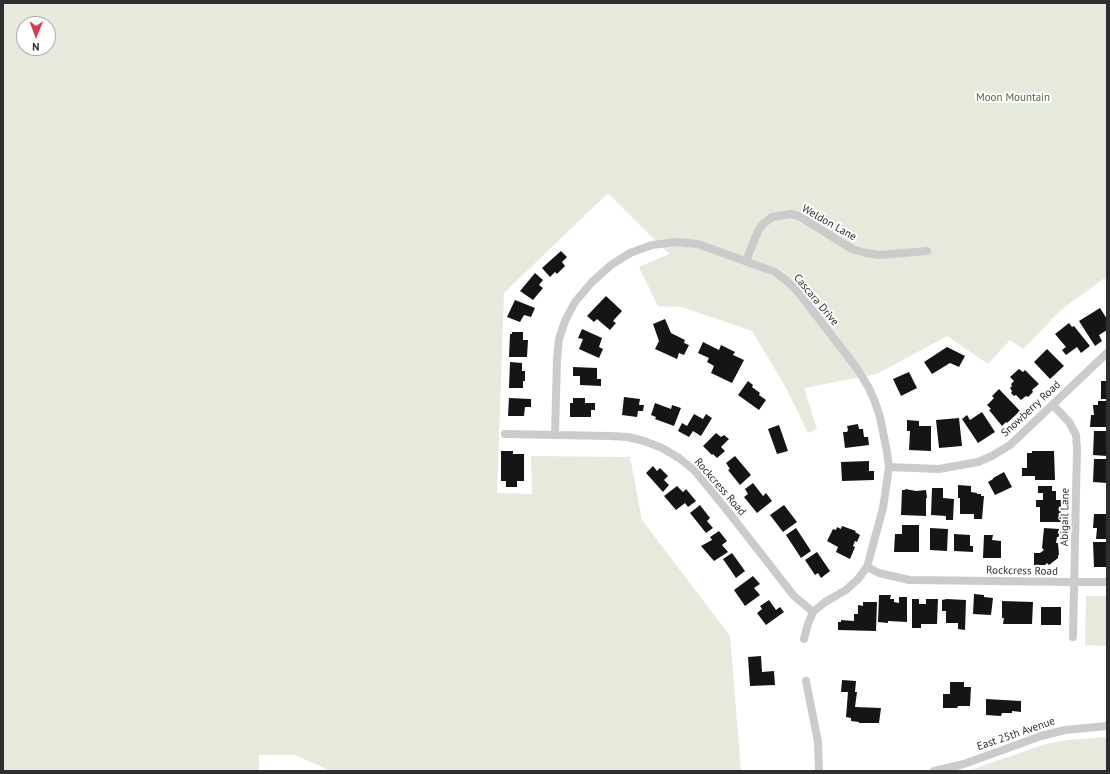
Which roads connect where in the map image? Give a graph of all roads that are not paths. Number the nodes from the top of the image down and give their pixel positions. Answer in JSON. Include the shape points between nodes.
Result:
{"nodes":[{"id":1,"x":926,"y":251,"type":"dead end"},
{"id":2,"x":746,"y":261,"type":"junction"},
{"id":3,"x":1107,"y":353,"type":"edge"},
{"id":4,"x":1053,"y":405,"type":"junction"},
{"id":5,"x":505,"y":434,"type":"dead end"},
{"id":6,"x":555,"y":435,"type":"junction"},
{"id":7,"x":888,"y":467,"type":"junction"},
{"id":8,"x":867,"y":567,"type":"junction"},
{"id":9,"x":1075,"y":582,"type":"junction"},
{"id":10,"x":1107,"y":582,"type":"edge"},
{"id":11,"x":813,"y":612,"type":"junction"},
{"id":12,"x":1073,"y":637,"type":"dead end"},
{"id":13,"x":804,"y":639,"type":"dead end"},
{"id":14,"x":806,"y":681,"type":"dead end"},
{"id":15,"x":1107,"y":726,"type":"edge"},
{"id":16,"x":819,"y":771,"type":"edge"},
{"id":17,"x":934,"y":771,"type":"edge"}],
"edges":[{"from":1,"to":2,"type":"street","name":"Weldon Lane","via":[[879,256],[866,254],[852,250],[799,216],[791,214],[772,217],[763,224]]},
{"from":2,"to":6,"type":"street","name":"Cascara Drive","via":[[698,244],[676,242],[652,245],[611,264],[575,302],[559,339]]},
{"from":2,"to":7,"type":"street","name":"Cascara Drive","via":[[775,272],[787,281],[856,366],[880,417]]},
{"from":3,"to":4,"type":"street","name":"Snowberry Road"},
{"from":4,"to":7,"type":"street","name":"Snowberry Road","via":[[1010,445],[978,462],[939,469]]},
{"from":4,"to":9,"type":"street","name":"Abigail Lane","via":[[1069,422],[1076,435]]},
{"from":5,"to":6,"type":"street","name":"Rockcress Road"},
{"from":6,"to":11,"type":"street","name":"Rockcress Road","via":[[628,438],[662,448],[679,458],[695,471],[794,596]]},
{"from":7,"to":8,"type":"street","name":"Cascara Drive","via":[[883,508]]},
{"from":8,"to":9,"type":"street","name":"Rockcress Road","via":[[879,573],[909,580]]},
{"from":8,"to":11,"type":"street","name":"Cascara Drive","via":[[846,590]]},
{"from":9,"to":10,"type":"street","name":"Rockcress Road"},
{"from":9,"to":12,"type":"street","name":"Abigail Lane"},
{"from":11,"to":13,"type":"street"},
{"from":14,"to":16,"type":"street","via":[[818,742]]},
{"from":15,"to":17,"type":"street","name":"East 25th Avenue","via":[[1065,730],[1041,736],[964,764]]}]}
